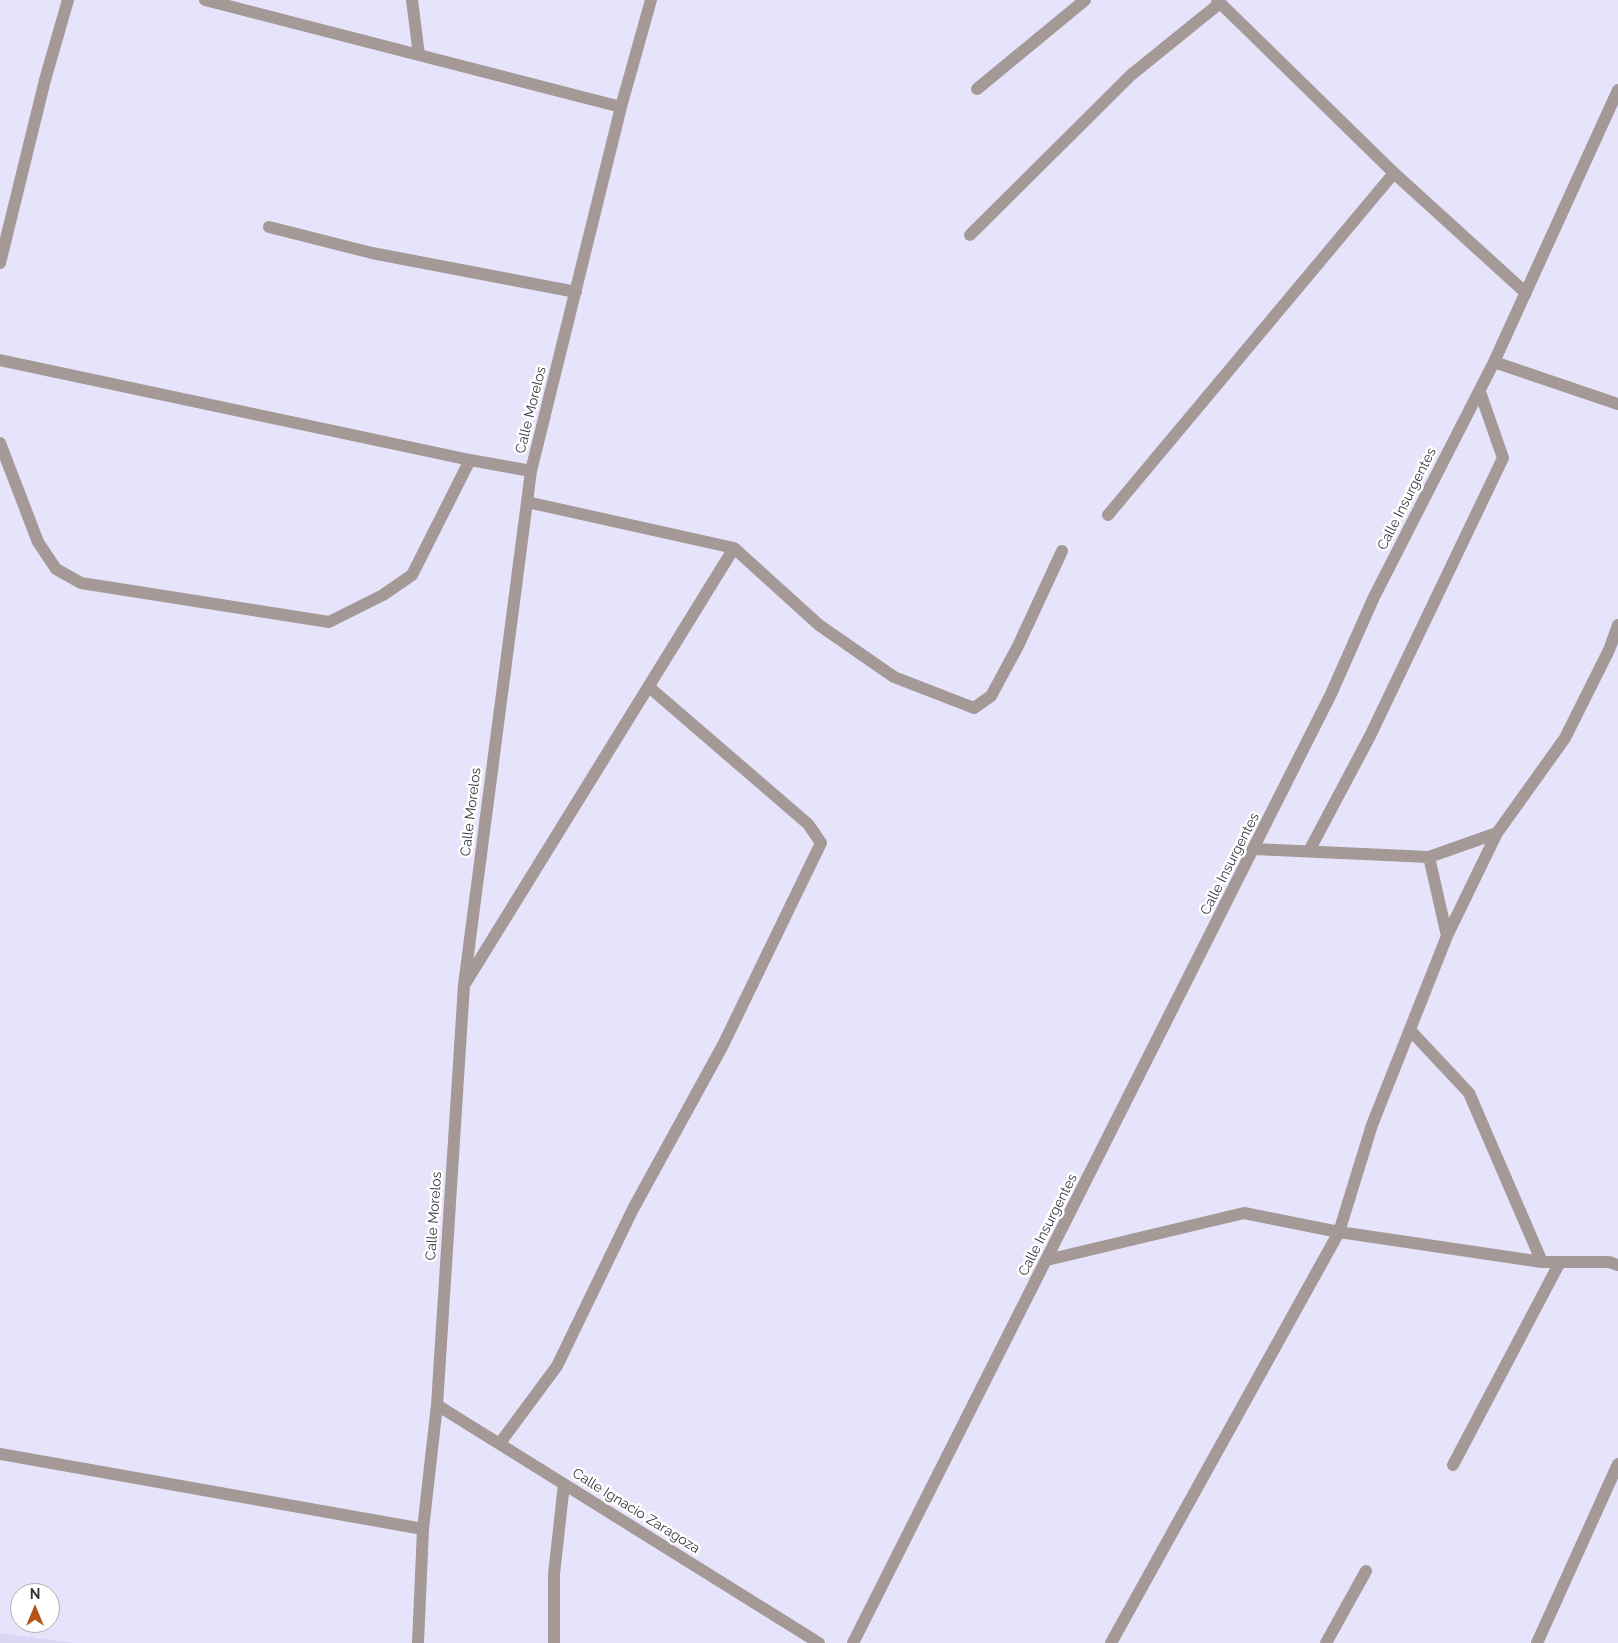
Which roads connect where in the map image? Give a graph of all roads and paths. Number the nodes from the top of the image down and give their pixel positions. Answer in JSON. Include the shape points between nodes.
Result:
{"nodes":[{"id":1,"x":68,"y":0,"type":"edge"},
{"id":2,"x":205,"y":0,"type":"edge"},
{"id":3,"x":412,"y":0,"type":"edge"},
{"id":4,"x":651,"y":0,"type":"edge"},
{"id":5,"x":1084,"y":0,"type":"edge"},
{"id":6,"x":1218,"y":1,"type":"edge"},
{"id":7,"x":419,"y":55,"type":"junction"},
{"id":8,"x":977,"y":89,"type":"dead end"},
{"id":9,"x":1618,"y":90,"type":"edge"},
{"id":10,"x":621,"y":107,"type":"junction"},
{"id":11,"x":1394,"y":173,"type":"junction"},
{"id":12,"x":269,"y":227,"type":"dead end"},
{"id":13,"x":970,"y":235,"type":"dead end"},
{"id":14,"x":0,"y":263,"type":"edge"},
{"id":15,"x":576,"y":292,"type":"junction"},
{"id":16,"x":1526,"y":293,"type":"junction"},
{"id":17,"x":0,"y":360,"type":"edge"},
{"id":18,"x":1494,"y":362,"type":"junction"},
{"id":19,"x":1480,"y":392,"type":"junction"},
{"id":20,"x":1618,"y":404,"type":"edge"},
{"id":21,"x":0,"y":443,"type":"edge"},
{"id":22,"x":470,"y":460,"type":"junction"},
{"id":23,"x":531,"y":471,"type":"junction"},
{"id":24,"x":527,"y":502,"type":"junction"},
{"id":25,"x":1108,"y":515,"type":"dead end"},
{"id":26,"x":734,"y":548,"type":"junction"},
{"id":27,"x":1062,"y":551,"type":"dead end"},
{"id":28,"x":1618,"y":625,"type":"edge"},
{"id":29,"x":649,"y":687,"type":"junction"},
{"id":30,"x":1497,"y":833,"type":"junction"},
{"id":31,"x":1254,"y":849,"type":"junction"},
{"id":32,"x":1309,"y":851,"type":"junction"},
{"id":33,"x":1429,"y":857,"type":"junction"},
{"id":34,"x":1447,"y":936,"type":"junction"},
{"id":35,"x":464,"y":985,"type":"junction"},
{"id":36,"x":1410,"y":1030,"type":"junction"},
{"id":37,"x":1338,"y":1232,"type":"junction"},
{"id":38,"x":1047,"y":1260,"type":"junction"},
{"id":39,"x":1542,"y":1262,"type":"junction"},
{"id":40,"x":1560,"y":1262,"type":"junction"},
{"id":41,"x":1618,"y":1266,"type":"edge"},
{"id":42,"x":437,"y":1405,"type":"junction"},
{"id":43,"x":500,"y":1443,"type":"junction"},
{"id":44,"x":0,"y":1454,"type":"edge"},
{"id":45,"x":1618,"y":1464,"type":"edge"},
{"id":46,"x":1454,"y":1465,"type":"dead end"},
{"id":47,"x":564,"y":1484,"type":"junction"},
{"id":48,"x":423,"y":1529,"type":"junction"},
{"id":49,"x":1366,"y":1571,"type":"dead end"},
{"id":50,"x":418,"y":1637,"type":"edge"},
{"id":51,"x":428,"y":1643,"type":"edge"},
{"id":52,"x":554,"y":1643,"type":"edge"},
{"id":53,"x":819,"y":1643,"type":"edge"},
{"id":54,"x":853,"y":1643,"type":"edge"},
{"id":55,"x":1111,"y":1643,"type":"edge"},
{"id":56,"x":1326,"y":1643,"type":"edge"},
{"id":57,"x":1537,"y":1643,"type":"edge"}],
"edges":[{"from":1,"to":14,"type":"street"},
{"from":2,"to":7,"type":"street"},
{"from":3,"to":7,"type":"street"},
{"from":4,"to":10,"type":"street","name":"Calle Morelos"},
{"from":5,"to":8,"type":"street"},
{"from":6,"to":11,"type":"street"},
{"from":6,"to":13,"type":"street","via":[[1131,75]]},
{"from":7,"to":10,"type":"street"},
{"from":9,"to":16,"type":"street","name":"Calle Insurgentes"},
{"from":10,"to":15,"type":"street","name":"Calle Morelos"},
{"from":11,"to":16,"type":"street"},
{"from":11,"to":25,"type":"street"},
{"from":12,"to":15,"type":"street","via":[[372,253]]},
{"from":15,"to":23,"type":"street","name":"Calle Morelos"},
{"from":16,"to":18,"type":"street","name":"Calle Insurgentes"},
{"from":17,"to":22,"type":"street"},
{"from":18,"to":19,"type":"street","name":"Calle Insurgentes"},
{"from":18,"to":20,"type":"street"},
{"from":19,"to":31,"type":"street","name":"Calle Insurgentes","via":[[1374,597],[1331,694]]},
{"from":19,"to":32,"type":"street","via":[[1503,458],[1370,736]]},
{"from":21,"to":22,"type":"street","via":[[38,542],[56,569],[81,583],[329,622],[383,595],[412,575]]},
{"from":22,"to":23,"type":"street"},
{"from":23,"to":24,"type":"street","name":"Calle Morelos"},
{"from":24,"to":26,"type":"street"},
{"from":24,"to":35,"type":"street","name":"Calle Morelos"},
{"from":26,"to":27,"type":"street","via":[[819,625],[894,677],[974,708],[991,696]]},
{"from":26,"to":29,"type":"street"},
{"from":28,"to":30,"type":"street","via":[[1609,650],[1564,738]]},
{"from":29,"to":35,"type":"street"},
{"from":29,"to":43,"type":"street","via":[[808,824],[821,842],[723,1045],[633,1209],[556,1366]]},
{"from":30,"to":33,"type":"street"},
{"from":30,"to":34,"type":"street"},
{"from":31,"to":32,"type":"street"},
{"from":31,"to":38,"type":"street","name":"Calle Insurgentes"},
{"from":32,"to":33,"type":"street"},
{"from":33,"to":34,"type":"street"},
{"from":34,"to":36,"type":"street"},
{"from":35,"to":42,"type":"street","name":"Calle Morelos"},
{"from":36,"to":37,"type":"street","via":[[1372,1125]]},
{"from":36,"to":39,"type":"street","via":[[1469,1093]]},
{"from":37,"to":38,"type":"street","via":[[1244,1214]]},
{"from":37,"to":39,"type":"street"},
{"from":37,"to":55,"type":"street"},
{"from":38,"to":54,"type":"street","name":"Calle Insurgentes"},
{"from":39,"to":40,"type":"street"},
{"from":40,"to":41,"type":"street","via":[[1609,1262]]},
{"from":40,"to":46,"type":"street"},
{"from":42,"to":43,"type":"street","name":"Calle Ignacio Zaragoza"},
{"from":42,"to":48,"type":"street","name":"Calle Morelos"},
{"from":43,"to":47,"type":"street","name":"Calle Ignacio Zaragoza"},
{"from":44,"to":48,"type":"street"},
{"from":45,"to":57,"type":"street"},
{"from":47,"to":52,"type":"street","via":[[554,1574]]},
{"from":47,"to":53,"type":"street","name":"Calle Ignacio Zaragoza"},
{"from":48,"to":50,"type":"street","name":"Calle Morelos"},
{"from":49,"to":56,"type":"street"},
{"from":50,"to":51,"type":"street"}]}
